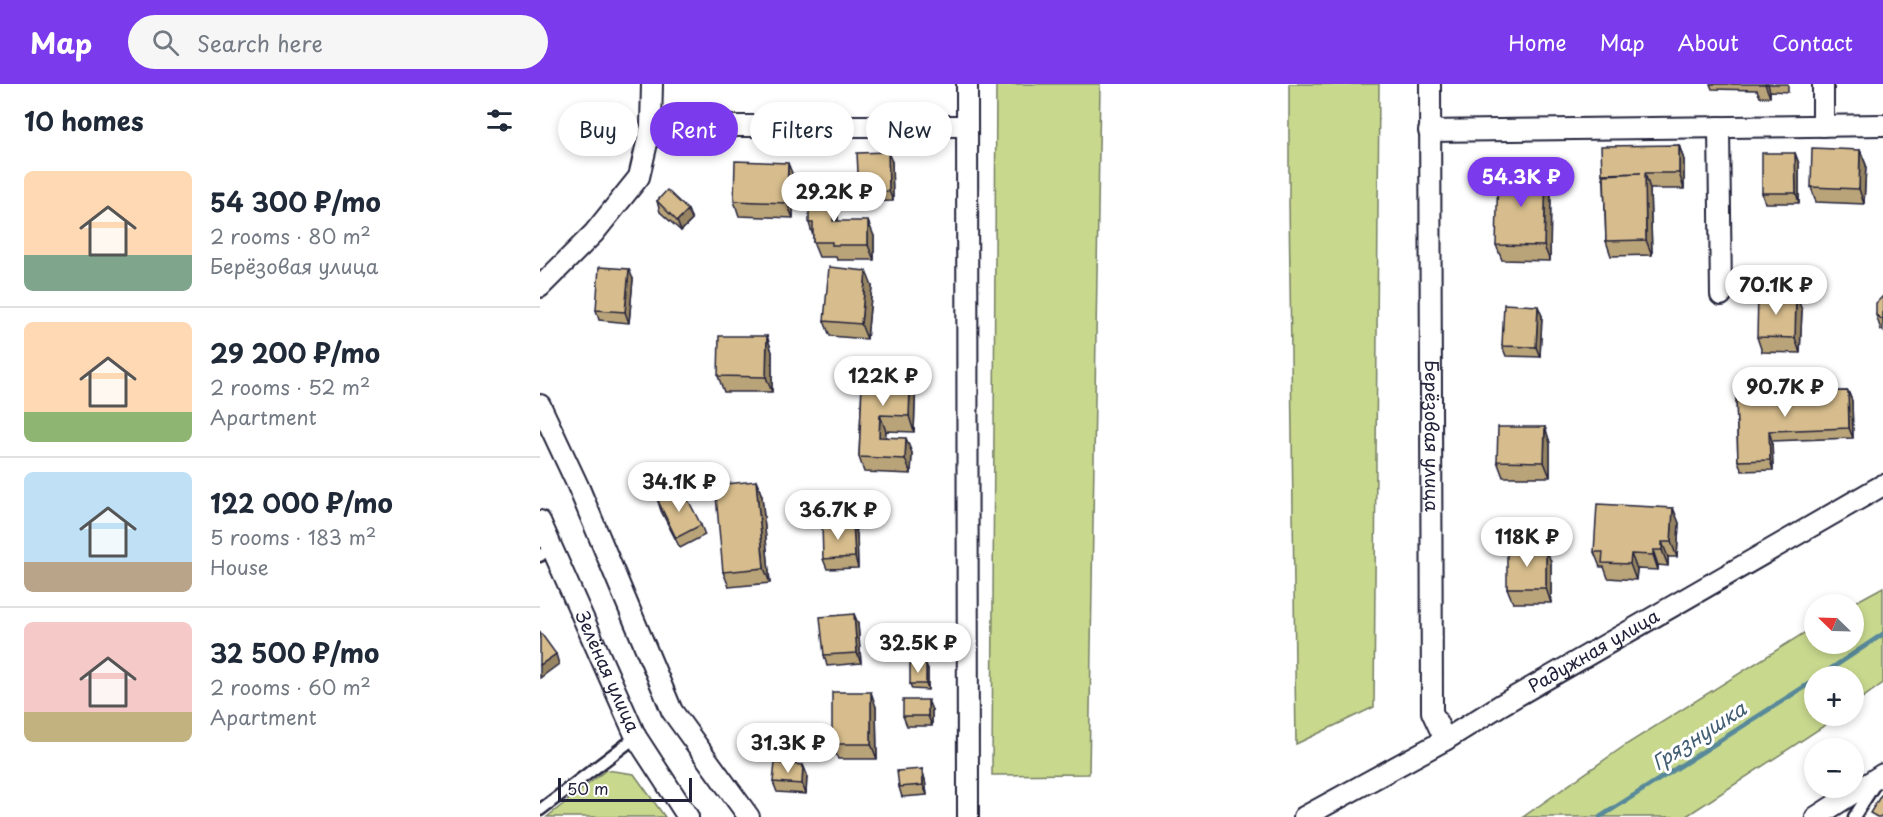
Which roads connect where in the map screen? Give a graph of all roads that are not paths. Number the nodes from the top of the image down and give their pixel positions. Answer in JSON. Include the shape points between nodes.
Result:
{"nodes":[{"id":1,"x":652,"y":84,"type":"edge"},
{"id":2,"x":967,"y":84,"type":"edge"},
{"id":3,"x":1430,"y":84,"type":"edge"},
{"id":4,"x":1823,"y":84,"type":"edge"},
{"id":5,"x":652,"y":102,"type":"edge"},
{"id":6,"x":738,"y":126,"type":"edge"},
{"id":7,"x":967,"y":126,"type":"junction"},
{"id":8,"x":1824,"y":126,"type":"junction"},
{"id":9,"x":1883,"y":126,"type":"edge"},
{"id":10,"x":1719,"y":127,"type":"junction"},
{"id":11,"x":650,"y":130,"type":"edge"},
{"id":12,"x":1430,"y":131,"type":"junction"},
{"id":13,"x":540,"y":287,"type":"edge"},
{"id":14,"x":1721,"y":295,"type":"dead end"},
{"id":15,"x":540,"y":405,"type":"edge"},
{"id":16,"x":1883,"y":485,"type":"edge"},
{"id":17,"x":540,"y":521,"type":"edge"},
{"id":18,"x":546,"y":551,"type":"edge"},
{"id":19,"x":636,"y":737,"type":"junction"},
{"id":20,"x":1445,"y":740,"type":"junction"},
{"id":21,"x":1882,"y":775,"type":"edge"},
{"id":22,"x":540,"y":810,"type":"edge"},
{"id":23,"x":687,"y":817,"type":"edge"},
{"id":24,"x":749,"y":817,"type":"edge"},
{"id":25,"x":968,"y":817,"type":"edge"},
{"id":26,"x":1304,"y":817,"type":"edge"},
{"id":27,"x":1816,"y":817,"type":"edge"},
{"id":28,"x":1854,"y":817,"type":"edge"}],
"edges":[{"from":1,"to":5,"type":"street"},
{"from":2,"to":7,"type":"street"},
{"from":3,"to":12,"type":"street","name":"Берёзовая улица"},
{"from":4,"to":8,"type":"street"},
{"from":6,"to":7,"type":"street"},
{"from":7,"to":25,"type":"street"},
{"from":8,"to":9,"type":"street"},
{"from":8,"to":10,"type":"street"},
{"from":10,"to":12,"type":"street"},
{"from":10,"to":14,"type":"street"},
{"from":11,"to":13,"type":"street","via":[[639,177],[594,233]]},
{"from":12,"to":20,"type":"street","name":"Берёзовая улица","via":[[1432,712]]},
{"from":15,"to":24,"type":"street","via":[[672,711]]},
{"from":16,"to":20,"type":"street","name":"Радужная улица"},
{"from":17,"to":18,"type":"street","name":"Зелёная улица"},
{"from":18,"to":19,"type":"street","name":"Зелёная улица"},
{"from":19,"to":22,"type":"lane"},
{"from":19,"to":23,"type":"street","name":"Зелёная улица"},
{"from":20,"to":26,"type":"street","name":"Радужная улица"},
{"from":21,"to":27,"type":"street"},
{"from":21,"to":28,"type":"lane"}]}
